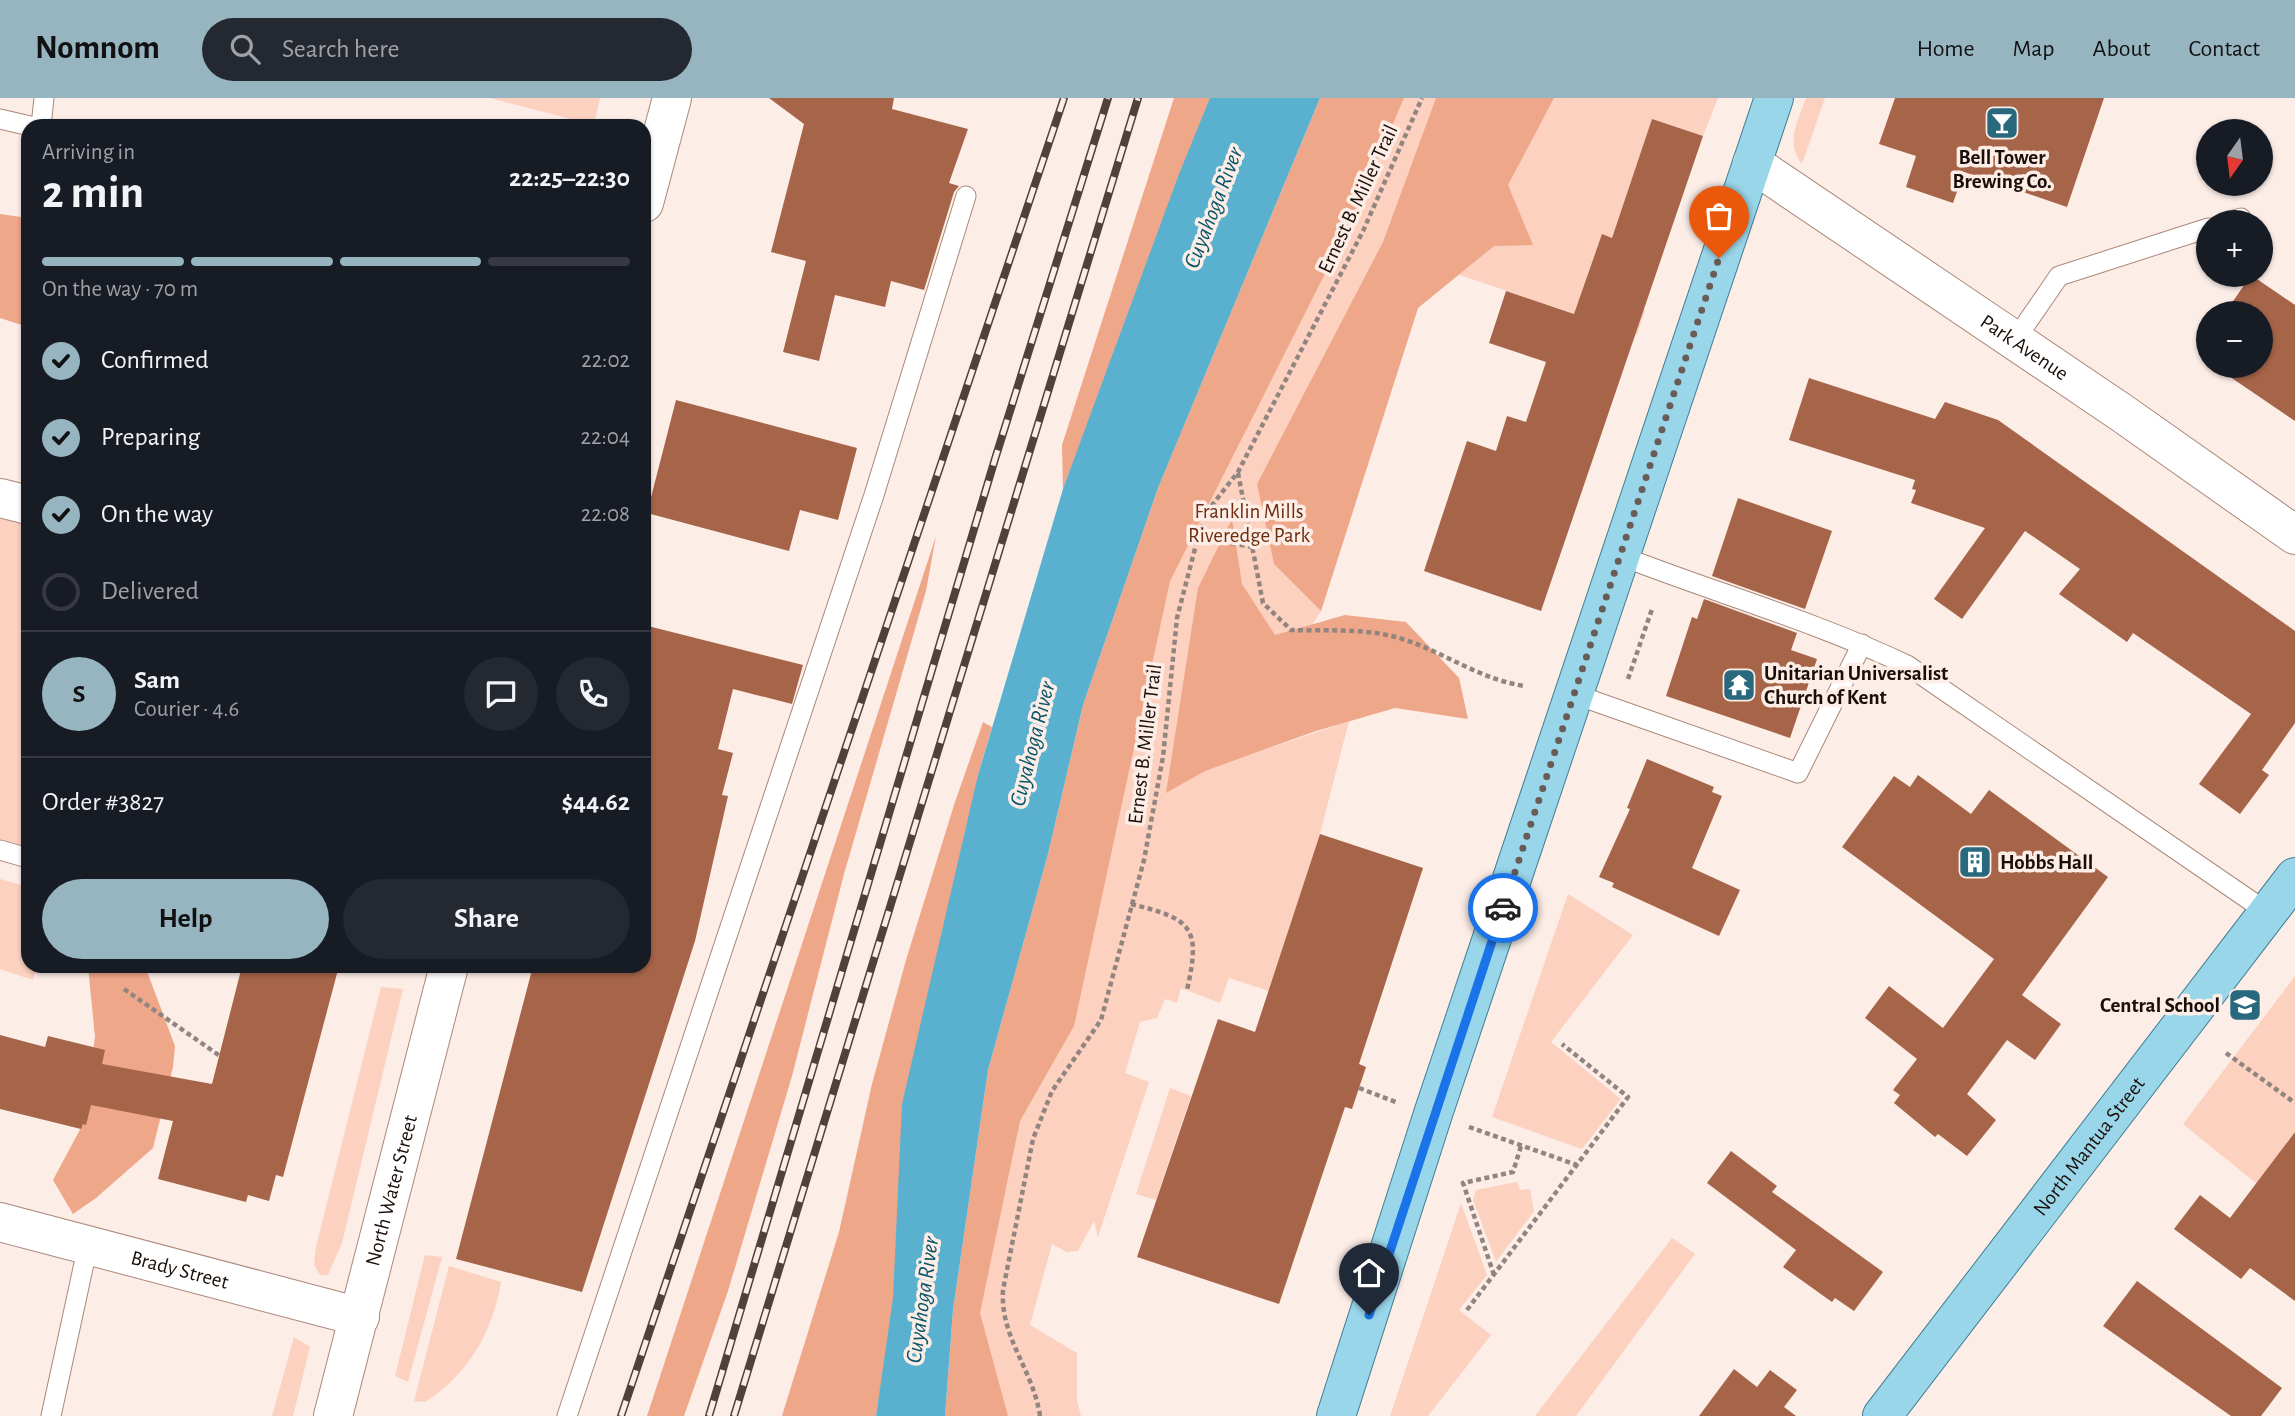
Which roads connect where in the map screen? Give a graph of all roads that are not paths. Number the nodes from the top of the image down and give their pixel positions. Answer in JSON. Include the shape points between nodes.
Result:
{"nodes":[{"id":1,"x":44,"y":98,"type":"edge"},
{"id":2,"x":671,"y":98,"type":"edge"},
{"id":3,"x":1774,"y":98,"type":"edge"},
{"id":4,"x":0,"y":119,"type":"edge"},
{"id":5,"x":42,"y":119,"type":"edge"},
{"id":6,"x":21,"y":124,"type":"edge"},
{"id":7,"x":1752,"y":163,"type":"junction"},
{"id":8,"x":651,"y":176,"type":"edge"},
{"id":9,"x":966,"y":196,"type":"dead end"},
{"id":10,"x":2196,"y":232,"type":"edge"},
{"id":11,"x":2015,"y":340,"type":"junction"},
{"id":12,"x":0,"y":498,"type":"edge"},
{"id":13,"x":21,"y":503,"type":"edge"},
{"id":14,"x":2295,"y":535,"type":"edge"},
{"id":15,"x":1621,"y":556,"type":"junction"},
{"id":16,"x":1862,"y":644,"type":"junction"},
{"id":17,"x":1574,"y":694,"type":"junction"},
{"id":18,"x":0,"y":850,"type":"edge"},
{"id":19,"x":21,"y":856,"type":"edge"},
{"id":20,"x":2295,"y":877,"type":"edge"},
{"id":21,"x":2267,"y":912,"type":"junction"},
{"id":22,"x":444,"y":973,"type":"edge"},
{"id":23,"x":0,"y":1222,"type":"edge"},
{"id":24,"x":88,"y":1245,"type":"junction"},
{"id":25,"x":360,"y":1317,"type":"junction"},
{"id":26,"x":51,"y":1416,"type":"edge"},
{"id":27,"x":333,"y":1416,"type":"edge"},
{"id":28,"x":566,"y":1416,"type":"edge"},
{"id":29,"x":1336,"y":1416,"type":"edge"},
{"id":30,"x":1882,"y":1416,"type":"edge"}],
"edges":[{"from":1,"to":5,"type":"lane"},
{"from":2,"to":8,"type":"street"},
{"from":3,"to":7,"type":"main road"},
{"from":4,"to":6,"type":"lane"},
{"from":7,"to":11,"type":"street","name":"Park Avenue"},
{"from":7,"to":15,"type":"main road"},
{"from":9,"to":28,"type":"lane","via":[[874,495]]},
{"from":10,"to":11,"type":"lane","via":[[2059,276]]},
{"from":11,"to":14,"type":"street","name":"Park Avenue"},
{"from":12,"to":13,"type":"street"},
{"from":15,"to":16,"type":"lane"},
{"from":15,"to":17,"type":"main road"},
{"from":16,"to":17,"type":"lane","via":[[1798,772]]},
{"from":16,"to":21,"type":"lane","via":[[1907,665]]},
{"from":17,"to":29,"type":"main road"},
{"from":18,"to":19,"type":"lane"},
{"from":20,"to":21,"type":"main road","name":"North Mantua Street"},
{"from":21,"to":30,"type":"main road","name":"North Mantua Street"},
{"from":22,"to":25,"type":"street","name":"North Water Street"},
{"from":23,"to":24,"type":"street","name":"Brady Street"},
{"from":24,"to":25,"type":"street","name":"Brady Street"},
{"from":24,"to":26,"type":"lane"},
{"from":25,"to":27,"type":"street","name":"North Water Street"}]}
